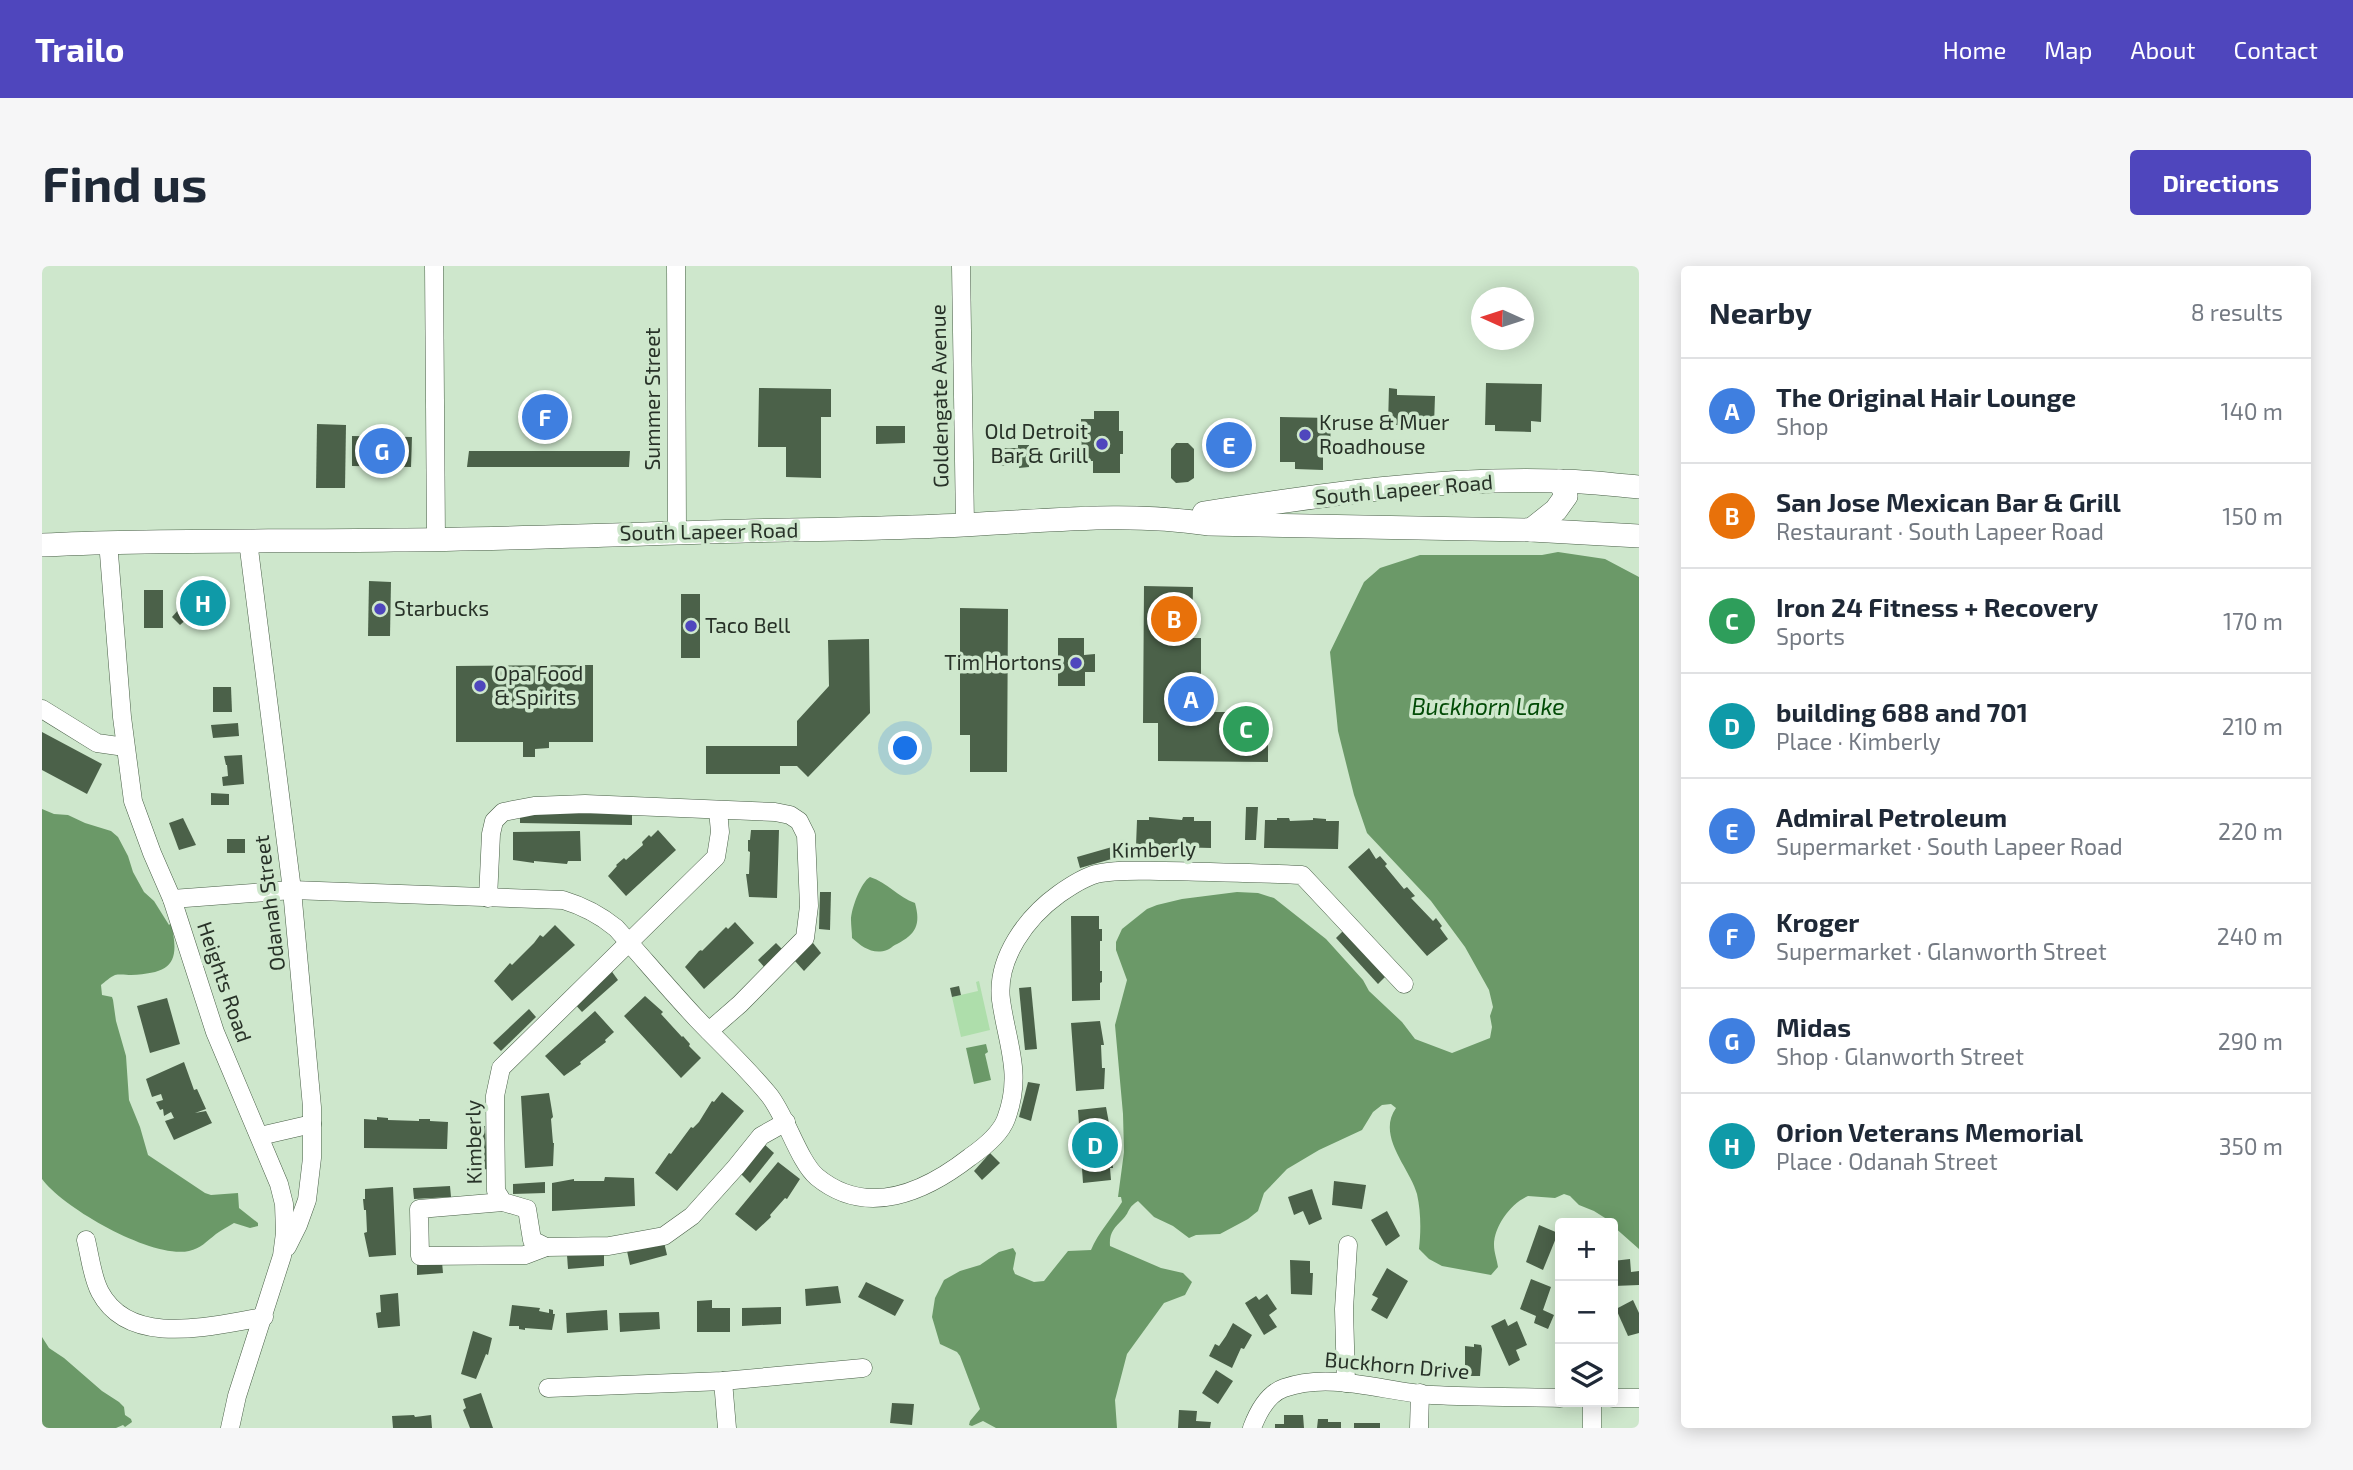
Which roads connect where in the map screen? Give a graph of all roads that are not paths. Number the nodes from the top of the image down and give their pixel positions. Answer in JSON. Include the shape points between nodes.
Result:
{"nodes":[{"id":1,"x":434,"y":266,"type":"edge"},
{"id":2,"x":676,"y":266,"type":"edge"},
{"id":3,"x":961,"y":266,"type":"edge"},
{"id":4,"x":1560,"y":481,"type":"junction"},
{"id":5,"x":1639,"y":487,"type":"edge"},
{"id":6,"x":1170,"y":518,"type":"junction"},
{"id":7,"x":965,"y":525,"type":"junction"},
{"id":8,"x":1531,"y":530,"type":"junction"},
{"id":9,"x":677,"y":532,"type":"junction"},
{"id":10,"x":1639,"y":536,"type":"edge"},
{"id":11,"x":436,"y":540,"type":"junction"},
{"id":12,"x":108,"y":541,"type":"junction"},
{"id":13,"x":248,"y":541,"type":"junction"},
{"id":14,"x":42,"y":545,"type":"edge"},
{"id":15,"x":42,"y":709,"type":"edge"},
{"id":16,"x":125,"y":747,"type":"junction"},
{"id":17,"x":718,"y":810,"type":"junction"},
{"id":18,"x":292,"y":890,"type":"junction"},
{"id":19,"x":488,"y":898,"type":"junction"},
{"id":20,"x":172,"y":899,"type":"junction"},
{"id":21,"x":629,"y":943,"type":"junction"},
{"id":22,"x":1404,"y":984,"type":"dead end"},
{"id":23,"x":709,"y":1031,"type":"junction"},
{"id":24,"x":786,"y":1122,"type":"junction"},
{"id":25,"x":312,"y":1124,"type":"junction"},
{"id":26,"x":260,"y":1136,"type":"junction"},
{"id":27,"x":503,"y":1202,"type":"junction"},
{"id":28,"x":86,"y":1240,"type":"dead end"},
{"id":29,"x":1348,"y":1245,"type":"dead end"},
{"id":30,"x":546,"y":1247,"type":"junction"},
{"id":31,"x":282,"y":1256,"type":"junction"},
{"id":32,"x":264,"y":1317,"type":"junction"},
{"id":33,"x":863,"y":1368,"type":"dead end"},
{"id":34,"x":723,"y":1381,"type":"junction"},
{"id":35,"x":1346,"y":1383,"type":"junction"},
{"id":36,"x":548,"y":1388,"type":"dead end"},
{"id":37,"x":1420,"y":1393,"type":"junction"},
{"id":38,"x":1555,"y":1398,"type":"edge"},
{"id":39,"x":1618,"y":1398,"type":"edge"},
{"id":40,"x":1639,"y":1398,"type":"edge"},
{"id":41,"x":1592,"y":1407,"type":"edge"},
{"id":42,"x":230,"y":1428,"type":"edge"},
{"id":43,"x":727,"y":1428,"type":"edge"},
{"id":44,"x":1252,"y":1428,"type":"edge"},
{"id":45,"x":1419,"y":1428,"type":"edge"},
{"id":46,"x":1592,"y":1428,"type":"edge"}],
"edges":[{"from":1,"to":11,"type":"street"},
{"from":2,"to":9,"type":"street","name":"Summer Street"},
{"from":3,"to":7,"type":"street","name":"Goldengate Avenue"},
{"from":4,"to":5,"type":"main road","name":"South Lapeer Road"},
{"from":4,"to":6,"type":"main road","name":"South Lapeer Road","via":[[1413,485]]},
{"from":4,"to":8,"type":"main road","via":[[1566,496]]},
{"from":6,"to":7,"type":"main road","name":"South Lapeer Road"},
{"from":6,"to":8,"type":"main road","name":"South Lapeer Road","via":[[1208,524]]},
{"from":7,"to":9,"type":"main road","name":"South Lapeer Road"},
{"from":8,"to":10,"type":"main road","name":"South Lapeer Road"},
{"from":9,"to":11,"type":"main road","name":"South Lapeer Road"},
{"from":11,"to":13,"type":"main road","name":"South Lapeer Road"},
{"from":12,"to":13,"type":"main road","name":"South Lapeer Road"},
{"from":12,"to":14,"type":"main road","name":"South Lapeer Road"},
{"from":12,"to":16,"type":"street","name":"Heights Road"},
{"from":13,"to":18,"type":"street","name":"Odanah Street"},
{"from":15,"to":16,"type":"street","via":[[97,743]]},
{"from":16,"to":20,"type":"street","name":"Heights Road","via":[[133,801]]},
{"from":17,"to":19,"type":"street","via":[[585,804],[503,812],[494,821],[491,834]]},
{"from":17,"to":21,"type":"street","via":[[716,857]]},
{"from":17,"to":23,"type":"street","via":[[775,812],[799,821],[806,835],[809,906],[805,937]]},
{"from":18,"to":19,"type":"street","name":"Kimberly"},
{"from":18,"to":20,"type":"street","name":"Kimberly"},
{"from":18,"to":25,"type":"street","name":"Odanah Street"},
{"from":19,"to":21,"type":"street","name":"Kimberly","via":[[573,903],[603,917]]},
{"from":20,"to":26,"type":"street","name":"Heights Road","via":[[209,1014]]},
{"from":21,"to":23,"type":"street","name":"Kimberly"},
{"from":21,"to":27,"type":"street","name":"Kimberly","via":[[500,1068],[495,1096],[494,1181]]},
{"from":22,"to":24,"type":"street","name":"Kimberly","via":[[1302,875],[1096,874],[1061,892],[1034,914],[1015,942],[1002,976],[1001,999],[1014,1090],[1005,1122],[986,1146],[911,1193],[872,1199],[841,1193],[815,1175]]},
{"from":23,"to":24,"type":"street","name":"Kimberly","via":[[764,1089]]},
{"from":24,"to":30,"type":"street","via":[[761,1136],[692,1216],[664,1236],[609,1246]]},
{"from":25,"to":26,"type":"street"},
{"from":25,"to":31,"type":"street","name":"Odanah Street","via":[[307,1199]]},
{"from":26,"to":31,"type":"street","name":"Heights Road","via":[[284,1204]]},
{"from":27,"to":30,"type":"street","name":"Kimberly","via":[[527,1209],[533,1240]]},
{"from":27,"to":30,"type":"street","via":[[419,1209],[420,1256],[525,1255]]},
{"from":28,"to":32,"type":"street","via":[[99,1291],[114,1311],[138,1324],[174,1330]]},
{"from":29,"to":35,"type":"street"},
{"from":31,"to":32,"type":"street","name":"Heights Road"},
{"from":32,"to":42,"type":"street","name":"Heights Road"},
{"from":33,"to":34,"type":"street"},
{"from":34,"to":36,"type":"street"},
{"from":34,"to":43,"type":"street"},
{"from":35,"to":37,"type":"street","name":"Buckhorn Drive"},
{"from":35,"to":44,"type":"street","name":"Buckhorn Drive","via":[[1313,1382],[1283,1388],[1269,1397]]},
{"from":37,"to":38,"type":"street","name":"Buckhorn Drive"},
{"from":37,"to":45,"type":"street"},
{"from":39,"to":40,"type":"street"},
{"from":41,"to":46,"type":"street"}]}
